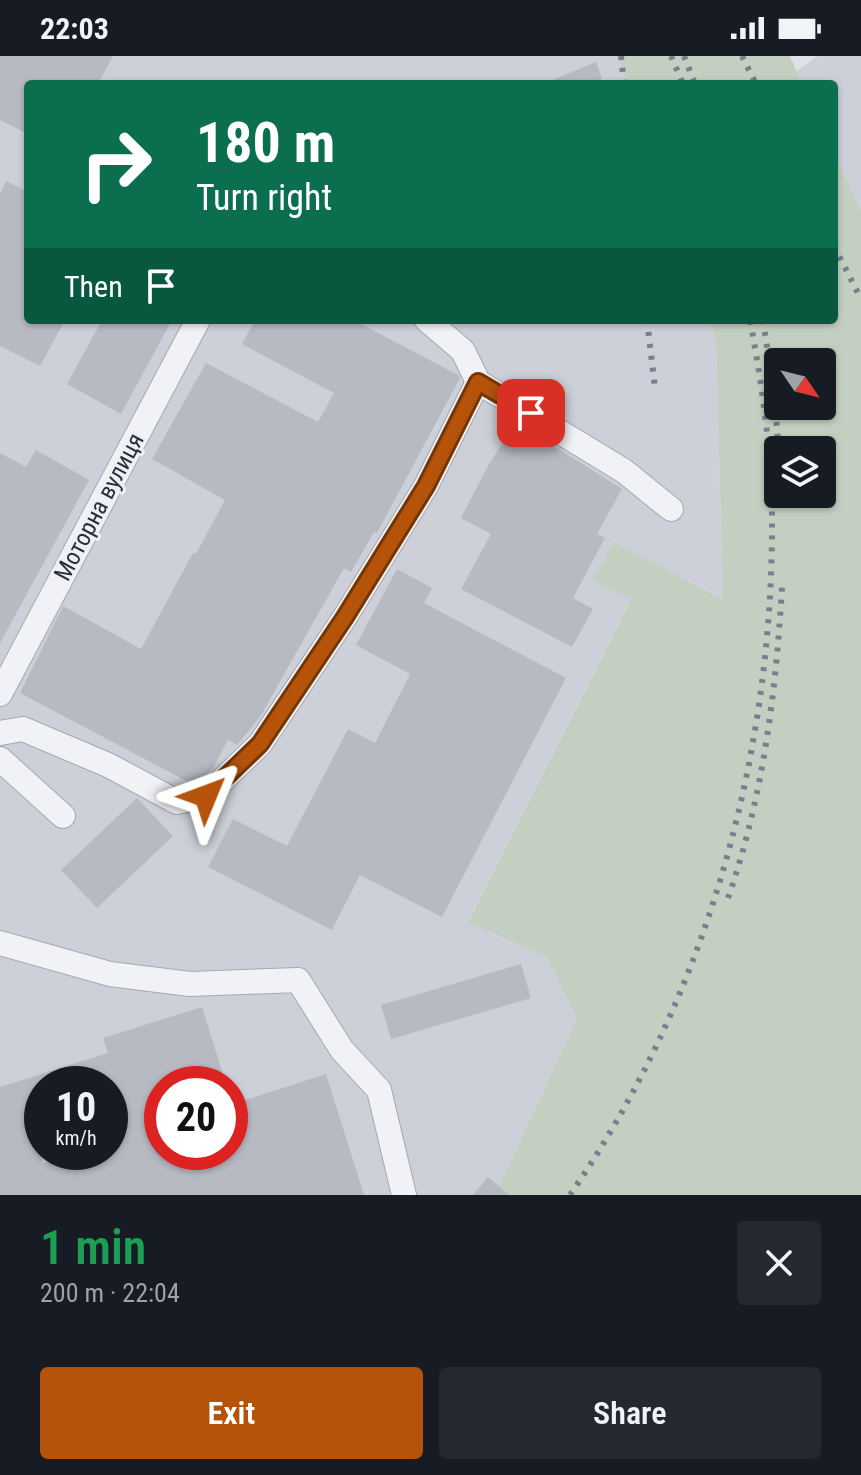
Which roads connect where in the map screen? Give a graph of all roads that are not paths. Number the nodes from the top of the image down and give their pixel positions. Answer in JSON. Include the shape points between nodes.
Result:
{"nodes":[{"id":1,"x":196,"y":324,"type":"edge"},
{"id":2,"x":432,"y":324,"type":"edge"},
{"id":3,"x":478,"y":382,"type":"junction"},
{"id":4,"x":671,"y":509,"type":"dead end"},
{"id":5,"x":0,"y":694,"type":"edge"},
{"id":6,"x":0,"y":733,"type":"edge"},
{"id":7,"x":0,"y":759,"type":"edge"},
{"id":8,"x":63,"y":816,"type":"dead end"},
{"id":9,"x":0,"y":943,"type":"edge"},
{"id":10,"x":404,"y":1195,"type":"edge"}],
"edges":[{"from":1,"to":5,"type":"lane","name":"Моторна вулиця"},
{"from":2,"to":3,"type":"lane","via":[[463,351]]},
{"from":3,"to":4,"type":"lane","via":[[624,471]]},
{"from":3,"to":6,"type":"lane","via":[[426,486],[345,617],[260,744],[206,796],[177,802],[23,729]]},
{"from":7,"to":8,"type":"lane"},
{"from":9,"to":10,"type":"lane","via":[[110,974],[190,984],[298,980],[342,1050],[379,1090]]}]}
